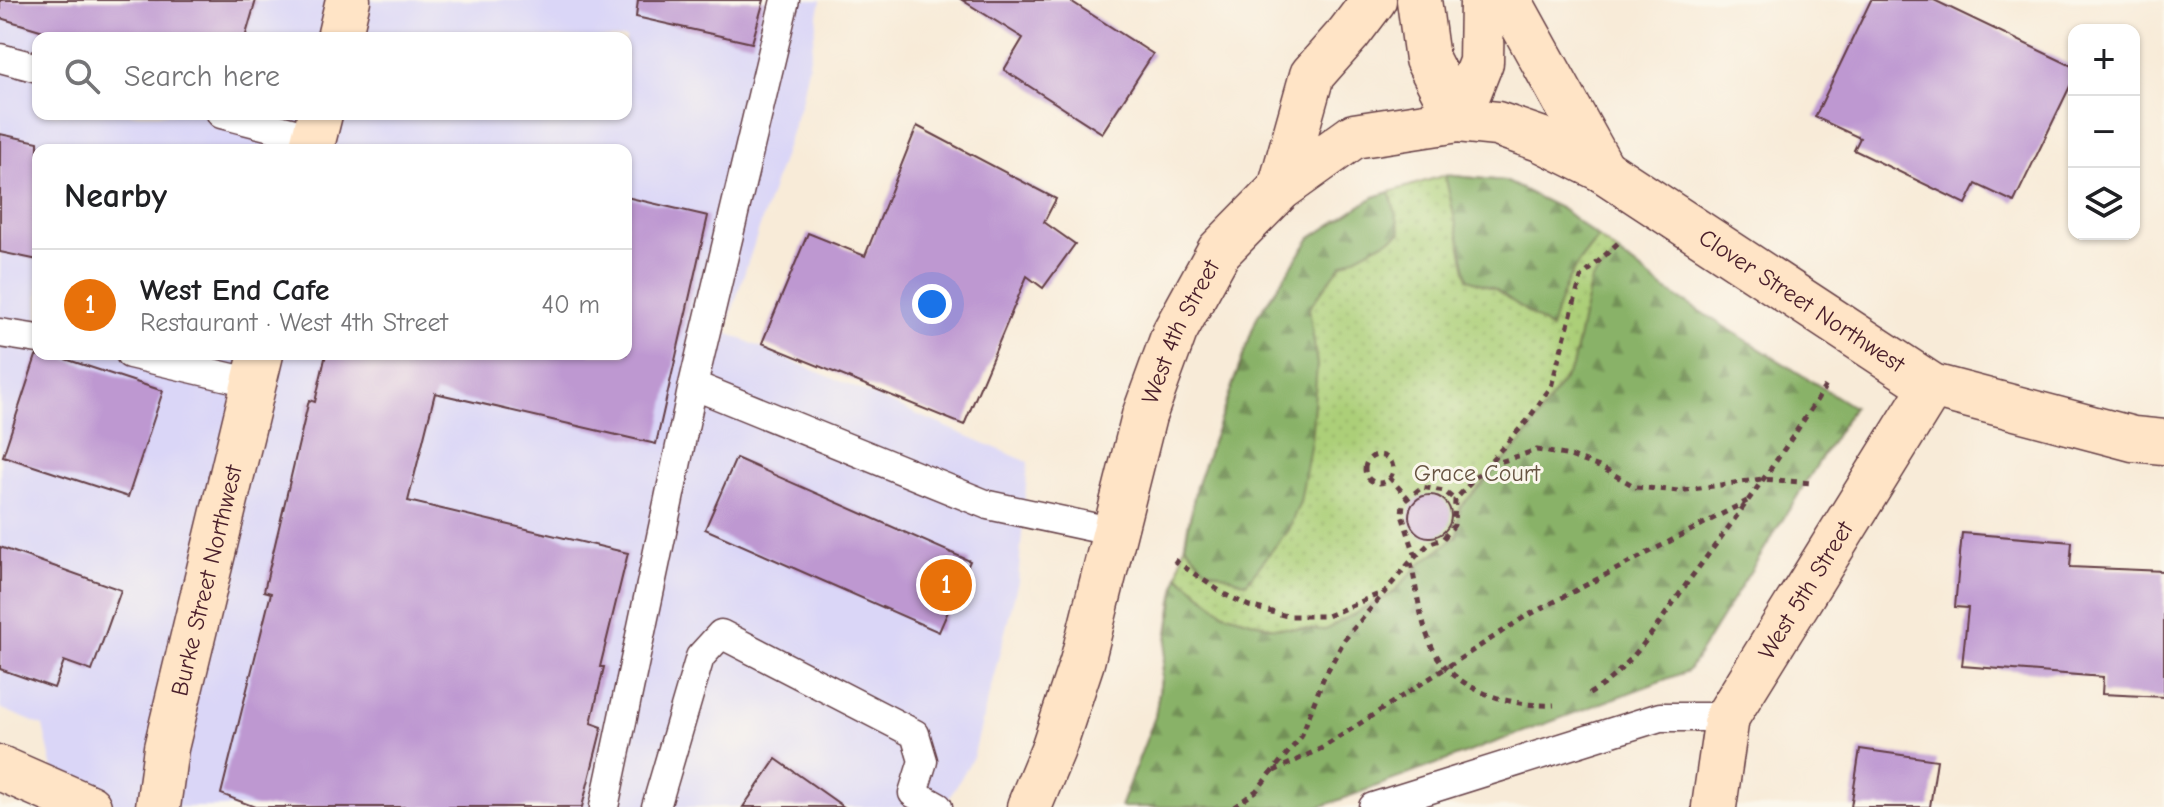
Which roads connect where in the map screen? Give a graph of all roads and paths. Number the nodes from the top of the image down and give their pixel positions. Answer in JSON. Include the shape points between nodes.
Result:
{"nodes":[{"id":1,"x":348,"y":0,"type":"edge"},
{"id":2,"x":785,"y":0,"type":"edge"},
{"id":3,"x":1374,"y":0,"type":"edge"},
{"id":4,"x":1419,"y":0,"type":"edge"},
{"id":5,"x":1482,"y":0,"type":"edge"},
{"id":6,"x":1509,"y":0,"type":"edge"},
{"id":7,"x":340,"y":32,"type":"edge"},
{"id":8,"x":0,"y":58,"type":"edge"},
{"id":9,"x":32,"y":66,"type":"edge"},
{"id":10,"x":249,"y":120,"type":"edge"},
{"id":11,"x":1458,"y":120,"type":"junction"},
{"id":12,"x":315,"y":134,"type":"edge"},
{"id":13,"x":1603,"y":170,"type":"junction"},
{"id":14,"x":1280,"y":189,"type":"junction"},
{"id":15,"x":1618,"y":243,"type":"dead end"},
{"id":16,"x":0,"y":333,"type":"edge"},
{"id":17,"x":32,"y":338,"type":"edge"},
{"id":18,"x":181,"y":360,"type":"edge"},
{"id":19,"x":258,"y":369,"type":"edge"},
{"id":20,"x":1828,"y":382,"type":"dead end"},
{"id":21,"x":693,"y":385,"type":"junction"},
{"id":22,"x":1932,"y":386,"type":"junction"},
{"id":23,"x":2164,"y":442,"type":"edge"},
{"id":24,"x":1489,"y":465,"type":"junction"},
{"id":25,"x":1389,"y":477,"type":"junction"},
{"id":26,"x":1762,"y":479,"type":"junction"},
{"id":27,"x":1813,"y":483,"type":"dead end"},
{"id":28,"x":1408,"y":498,"type":"junction"},
{"id":29,"x":1455,"y":500,"type":"junction"},
{"id":30,"x":1748,"y":500,"type":"junction"},
{"id":31,"x":1115,"y":532,"type":"junction"},
{"id":32,"x":1413,"y":559,"type":"junction"},
{"id":33,"x":1174,"y":560,"type":"dead end"},
{"id":34,"x":1387,"y":591,"type":"junction"},
{"id":35,"x":1445,"y":667,"type":"junction"},
{"id":36,"x":1584,"y":697,"type":"dead end"},
{"id":37,"x":1558,"y":705,"type":"dead end"},
{"id":38,"x":1727,"y":717,"type":"junction"},
{"id":39,"x":0,"y":768,"type":"edge"},
{"id":40,"x":1272,"y":772,"type":"junction"},
{"id":41,"x":909,"y":800,"type":"edge"},
{"id":42,"x":89,"y":807,"type":"edge"},
{"id":43,"x":158,"y":807,"type":"edge"},
{"id":44,"x":604,"y":807,"type":"edge"},
{"id":45,"x":656,"y":807,"type":"edge"},
{"id":46,"x":938,"y":807,"type":"edge"},
{"id":47,"x":1029,"y":807,"type":"edge"},
{"id":48,"x":1234,"y":807,"type":"edge"},
{"id":49,"x":1373,"y":807,"type":"edge"},
{"id":50,"x":1714,"y":807,"type":"edge"}],
"edges":[{"from":1,"to":7,"type":"street"},
{"from":2,"to":21,"type":"lane"},
{"from":3,"to":14,"type":"street","via":[[1312,75]]},
{"from":4,"to":11,"type":"street","via":[[1427,59]]},
{"from":5,"to":11,"type":"street","via":[[1481,62]]},
{"from":6,"to":13,"type":"street"},
{"from":8,"to":9,"type":"lane"},
{"from":10,"to":12,"type":"lane"},
{"from":11,"to":13,"type":"street","name":"Clover Street Northwest","via":[[1497,124]]},
{"from":11,"to":14,"type":"street","name":"West 4th Street","via":[[1354,136]]},
{"from":13,"to":22,"type":"street","name":"Clover Street Northwest"},
{"from":14,"to":31,"type":"street","name":"West 4th Street","via":[[1219,251],[1175,331],[1144,416]]},
{"from":15,"to":24,"type":"path","via":[[1581,278],[1551,387]]},
{"from":16,"to":17,"type":"lane"},
{"from":18,"to":19,"type":"lane"},
{"from":19,"to":43,"type":"street","name":"Burke Street Northwest","via":[[166,748]]},
{"from":20,"to":26,"type":"path"},
{"from":21,"to":31,"type":"lane","via":[[988,505]]},
{"from":21,"to":44,"type":"lane"},
{"from":22,"to":23,"type":"street","name":"Clover Street Northwest","via":[[2133,439]]},
{"from":22,"to":38,"type":"street","name":"West 5th Street"},
{"from":24,"to":26,"type":"path","via":[[1537,450],[1570,456],[1636,487],[1679,491]]},
{"from":24,"to":29,"type":"path"},
{"from":25,"to":25,"type":"path","via":[[1369,480],[1366,462],[1373,455],[1387,457],[1393,469]]},
{"from":25,"to":28,"type":"path"},
{"from":26,"to":27,"type":"path"},
{"from":26,"to":30,"type":"path"},
{"from":28,"to":29,"type":"path","via":[[1422,487],[1444,491]]},
{"from":28,"to":32,"type":"path","via":[[1402,515]]},
{"from":29,"to":32,"type":"path","via":[[1454,525]]},
{"from":30,"to":35,"type":"path","via":[[1523,618]]},
{"from":30,"to":36,"type":"path","via":[[1638,651],[1606,684]]},
{"from":31,"to":47,"type":"street","name":"West 4th Street","via":[[1082,662]]},
{"from":32,"to":34,"type":"path"},
{"from":32,"to":35,"type":"path","via":[[1432,647]]},
{"from":33,"to":34,"type":"path","via":[[1224,594],[1287,616],[1327,616]]},
{"from":34,"to":40,"type":"path","via":[[1345,639],[1301,737]]},
{"from":35,"to":37,"type":"path","via":[[1489,695],[1530,706]]},
{"from":35,"to":40,"type":"path","via":[[1322,748]]},
{"from":38,"to":49,"type":"lane","via":[[1660,717]]},
{"from":38,"to":50,"type":"street","name":"West 5th Street"},
{"from":39,"to":42,"type":"street"},
{"from":40,"to":48,"type":"path"},
{"from":41,"to":45,"type":"lane","via":[[923,761],[915,734],[721,634],[700,657]]},
{"from":41,"to":46,"type":"lane"}]}
